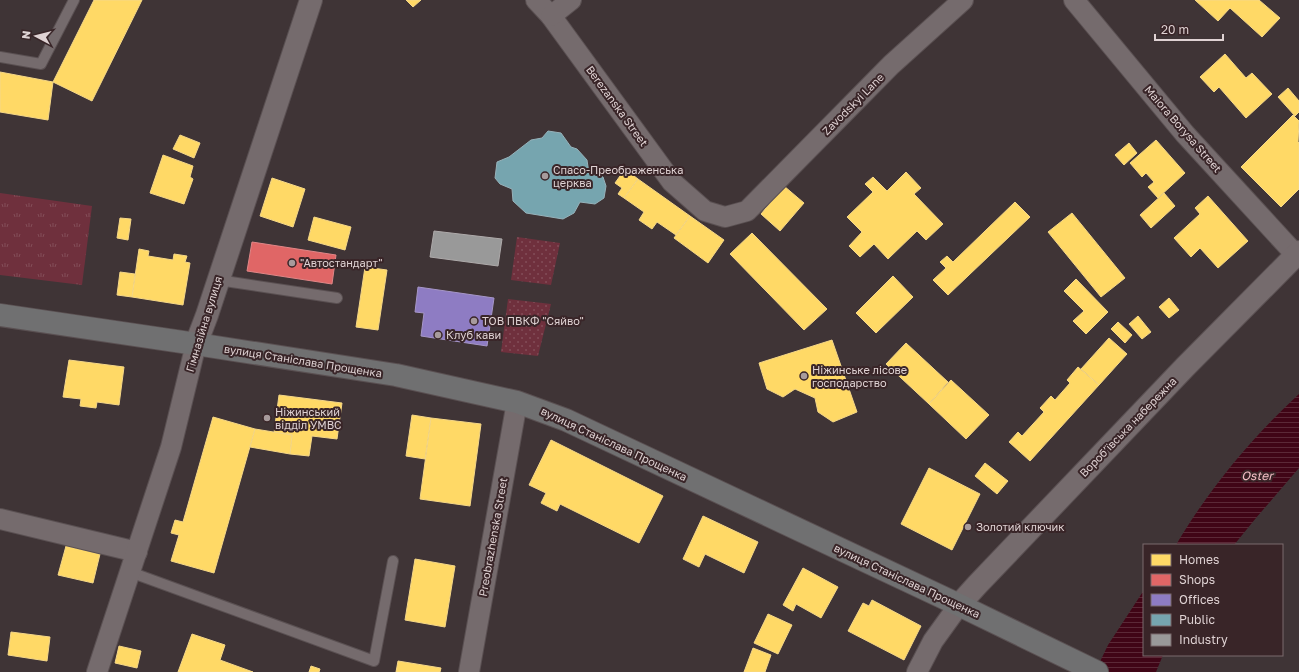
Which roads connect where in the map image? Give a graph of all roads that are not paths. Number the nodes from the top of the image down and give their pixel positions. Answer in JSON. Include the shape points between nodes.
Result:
{"nodes":[{"id":1,"x":74,"y":0,"type":"edge"},
{"id":2,"x":311,"y":0,"type":"edge"},
{"id":3,"x":536,"y":0,"type":"edge"},
{"id":4,"x":571,"y":0,"type":"edge"},
{"id":5,"x":962,"y":0,"type":"edge"},
{"id":6,"x":1074,"y":0,"type":"edge"},
{"id":7,"x":551,"y":16,"type":"junction"},
{"id":8,"x":0,"y":57,"type":"edge"},
{"id":9,"x":746,"y":211,"type":"joint"},
{"id":10,"x":1298,"y":253,"type":"edge"},
{"id":11,"x":218,"y":280,"type":"junction"},
{"id":12,"x":337,"y":298,"type":"dead end"},
{"id":13,"x":0,"y":315,"type":"edge"},
{"id":14,"x":196,"y":344,"type":"junction"},
{"id":15,"x":517,"y":402,"type":"junction"},
{"id":16,"x":0,"y":519,"type":"edge"},
{"id":17,"x":137,"y":552,"type":"junction"},
{"id":18,"x":393,"y":561,"type":"dead end"},
{"id":19,"x":130,"y":572,"type":"junction"},
{"id":20,"x":959,"y":605,"type":"junction"},
{"id":21,"x":97,"y":672,"type":"edge"},
{"id":22,"x":469,"y":672,"type":"edge"},
{"id":23,"x":917,"y":672,"type":"edge"},
{"id":24,"x":1097,"y":672,"type":"edge"}],
"edges":[{"from":1,"to":8,"type":"lane","via":[[41,64]]},
{"from":2,"to":11,"type":"street","name":"Гімназійна вулиця"},
{"from":3,"to":7,"type":"street","name":"Berezanska Street"},
{"from":4,"to":7,"type":"street"},
{"from":5,"to":9,"type":"street","name":"Zavodskyi Lane","via":[[891,65]]},
{"from":6,"to":10,"type":"street","name":"Maiora Borysa Street","via":[[1185,134]]},
{"from":7,"to":9,"type":"street","name":"Berezanska Street","via":[[672,182],[706,211],[725,217]]},
{"from":10,"to":20,"type":"street","name":"Воробʼївська набережна","via":[[1169,384]]},
{"from":11,"to":12,"type":"lane"},
{"from":11,"to":14,"type":"street","name":"Гімназійна вулиця"},
{"from":13,"to":14,"type":"main road","name":"вулиця Станіслава Прощенка"},
{"from":14,"to":15,"type":"main road","name":"вулиця Станіслава Прощенка","via":[[396,375]]},
{"from":14,"to":17,"type":"street","name":"Гімназійна вулиця","via":[[171,447]]},
{"from":15,"to":20,"type":"main road","name":"вулиця Станіслава Прощенка","via":[[566,420]]},
{"from":15,"to":22,"type":"street","name":"Preobrazhenska Street"},
{"from":16,"to":17,"type":"street"},
{"from":17,"to":19,"type":"street","name":"Гімназійна вулиця"},
{"from":18,"to":19,"type":"lane","via":[[374,661]]},
{"from":19,"to":21,"type":"street","name":"Гімназійна вулиця"},
{"from":20,"to":23,"type":"street","via":[[933,641]]},
{"from":20,"to":24,"type":"main road","name":"вулиця Станіслава Прощенка"}]}
